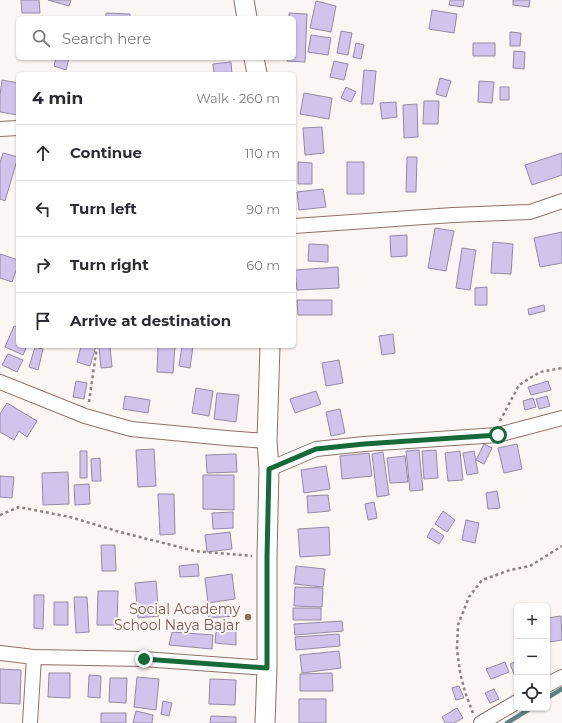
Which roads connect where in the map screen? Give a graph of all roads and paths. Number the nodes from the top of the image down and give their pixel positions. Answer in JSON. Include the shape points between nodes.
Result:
{"nodes":[{"id":1,"x":244,"y":0,"type":"edge"},
{"id":2,"x":247,"y":16,"type":"edge"},
{"id":3,"x":254,"y":60,"type":"edge"},
{"id":4,"x":257,"y":72,"type":"edge"},
{"id":5,"x":16,"y":128,"type":"edge"},
{"id":6,"x":0,"y":129,"type":"edge"},
{"id":7,"x":562,"y":201,"type":"edge"},
{"id":8,"x":296,"y":226,"type":"edge"},
{"id":9,"x":97,"y":348,"type":"edge"},
{"id":10,"x":270,"y":348,"type":"edge"},
{"id":11,"x":562,"y":368,"type":"edge"},
{"id":12,"x":0,"y":382,"type":"edge"},
{"id":13,"x":85,"y":416,"type":"junction"},
{"id":14,"x":562,"y":418,"type":"edge"},
{"id":15,"x":498,"y":435,"type":"junction"},
{"id":16,"x":267,"y":441,"type":"junction"},
{"id":17,"x":269,"y":469,"type":"junction"},
{"id":18,"x":0,"y":515,"type":"edge"},
{"id":19,"x":562,"y":546,"type":"edge"},
{"id":20,"x":267,"y":557,"type":"junction"},
{"id":21,"x":0,"y":653,"type":"edge"},
{"id":22,"x":34,"y":657,"type":"junction"},
{"id":23,"x":267,"y":668,"type":"junction"},
{"id":24,"x":562,"y":677,"type":"edge"},
{"id":25,"x":550,"y":683,"type":"edge"},
{"id":26,"x":514,"y":703,"type":"edge"},
{"id":27,"x":478,"y":720,"type":"edge"},
{"id":28,"x":30,"y":723,"type":"edge"},
{"id":29,"x":265,"y":723,"type":"edge"}],
"edges":[{"from":1,"to":2,"type":"main road"},
{"from":3,"to":4,"type":"main road"},
{"from":5,"to":6,"type":"street"},
{"from":7,"to":8,"type":"street","via":[[530,212]]},
{"from":9,"to":13,"type":"path"},
{"from":10,"to":16,"type":"main road"},
{"from":11,"to":15,"type":"path","via":[[540,372],[519,385],[500,421]]},
{"from":12,"to":13,"type":"street"},
{"from":13,"to":16,"type":"street","via":[[131,429]]},
{"from":14,"to":15,"type":"street"},
{"from":15,"to":17,"type":"street","via":[[316,449]]},
{"from":16,"to":17,"type":"main road"},
{"from":17,"to":20,"type":"main road"},
{"from":18,"to":20,"type":"path","via":[[20,507],[70,517],[195,551]]},
{"from":19,"to":27,"type":"path","via":[[530,566],[482,580],[469,597],[458,625],[457,650],[465,692]]},
{"from":20,"to":23,"type":"main road"},
{"from":21,"to":22,"type":"street"},
{"from":22,"to":23,"type":"street","via":[[144,659]]},
{"from":22,"to":28,"type":"street"},
{"from":23,"to":29,"type":"main road"},
{"from":24,"to":25,"type":"street"},
{"from":26,"to":27,"type":"street"}]}
